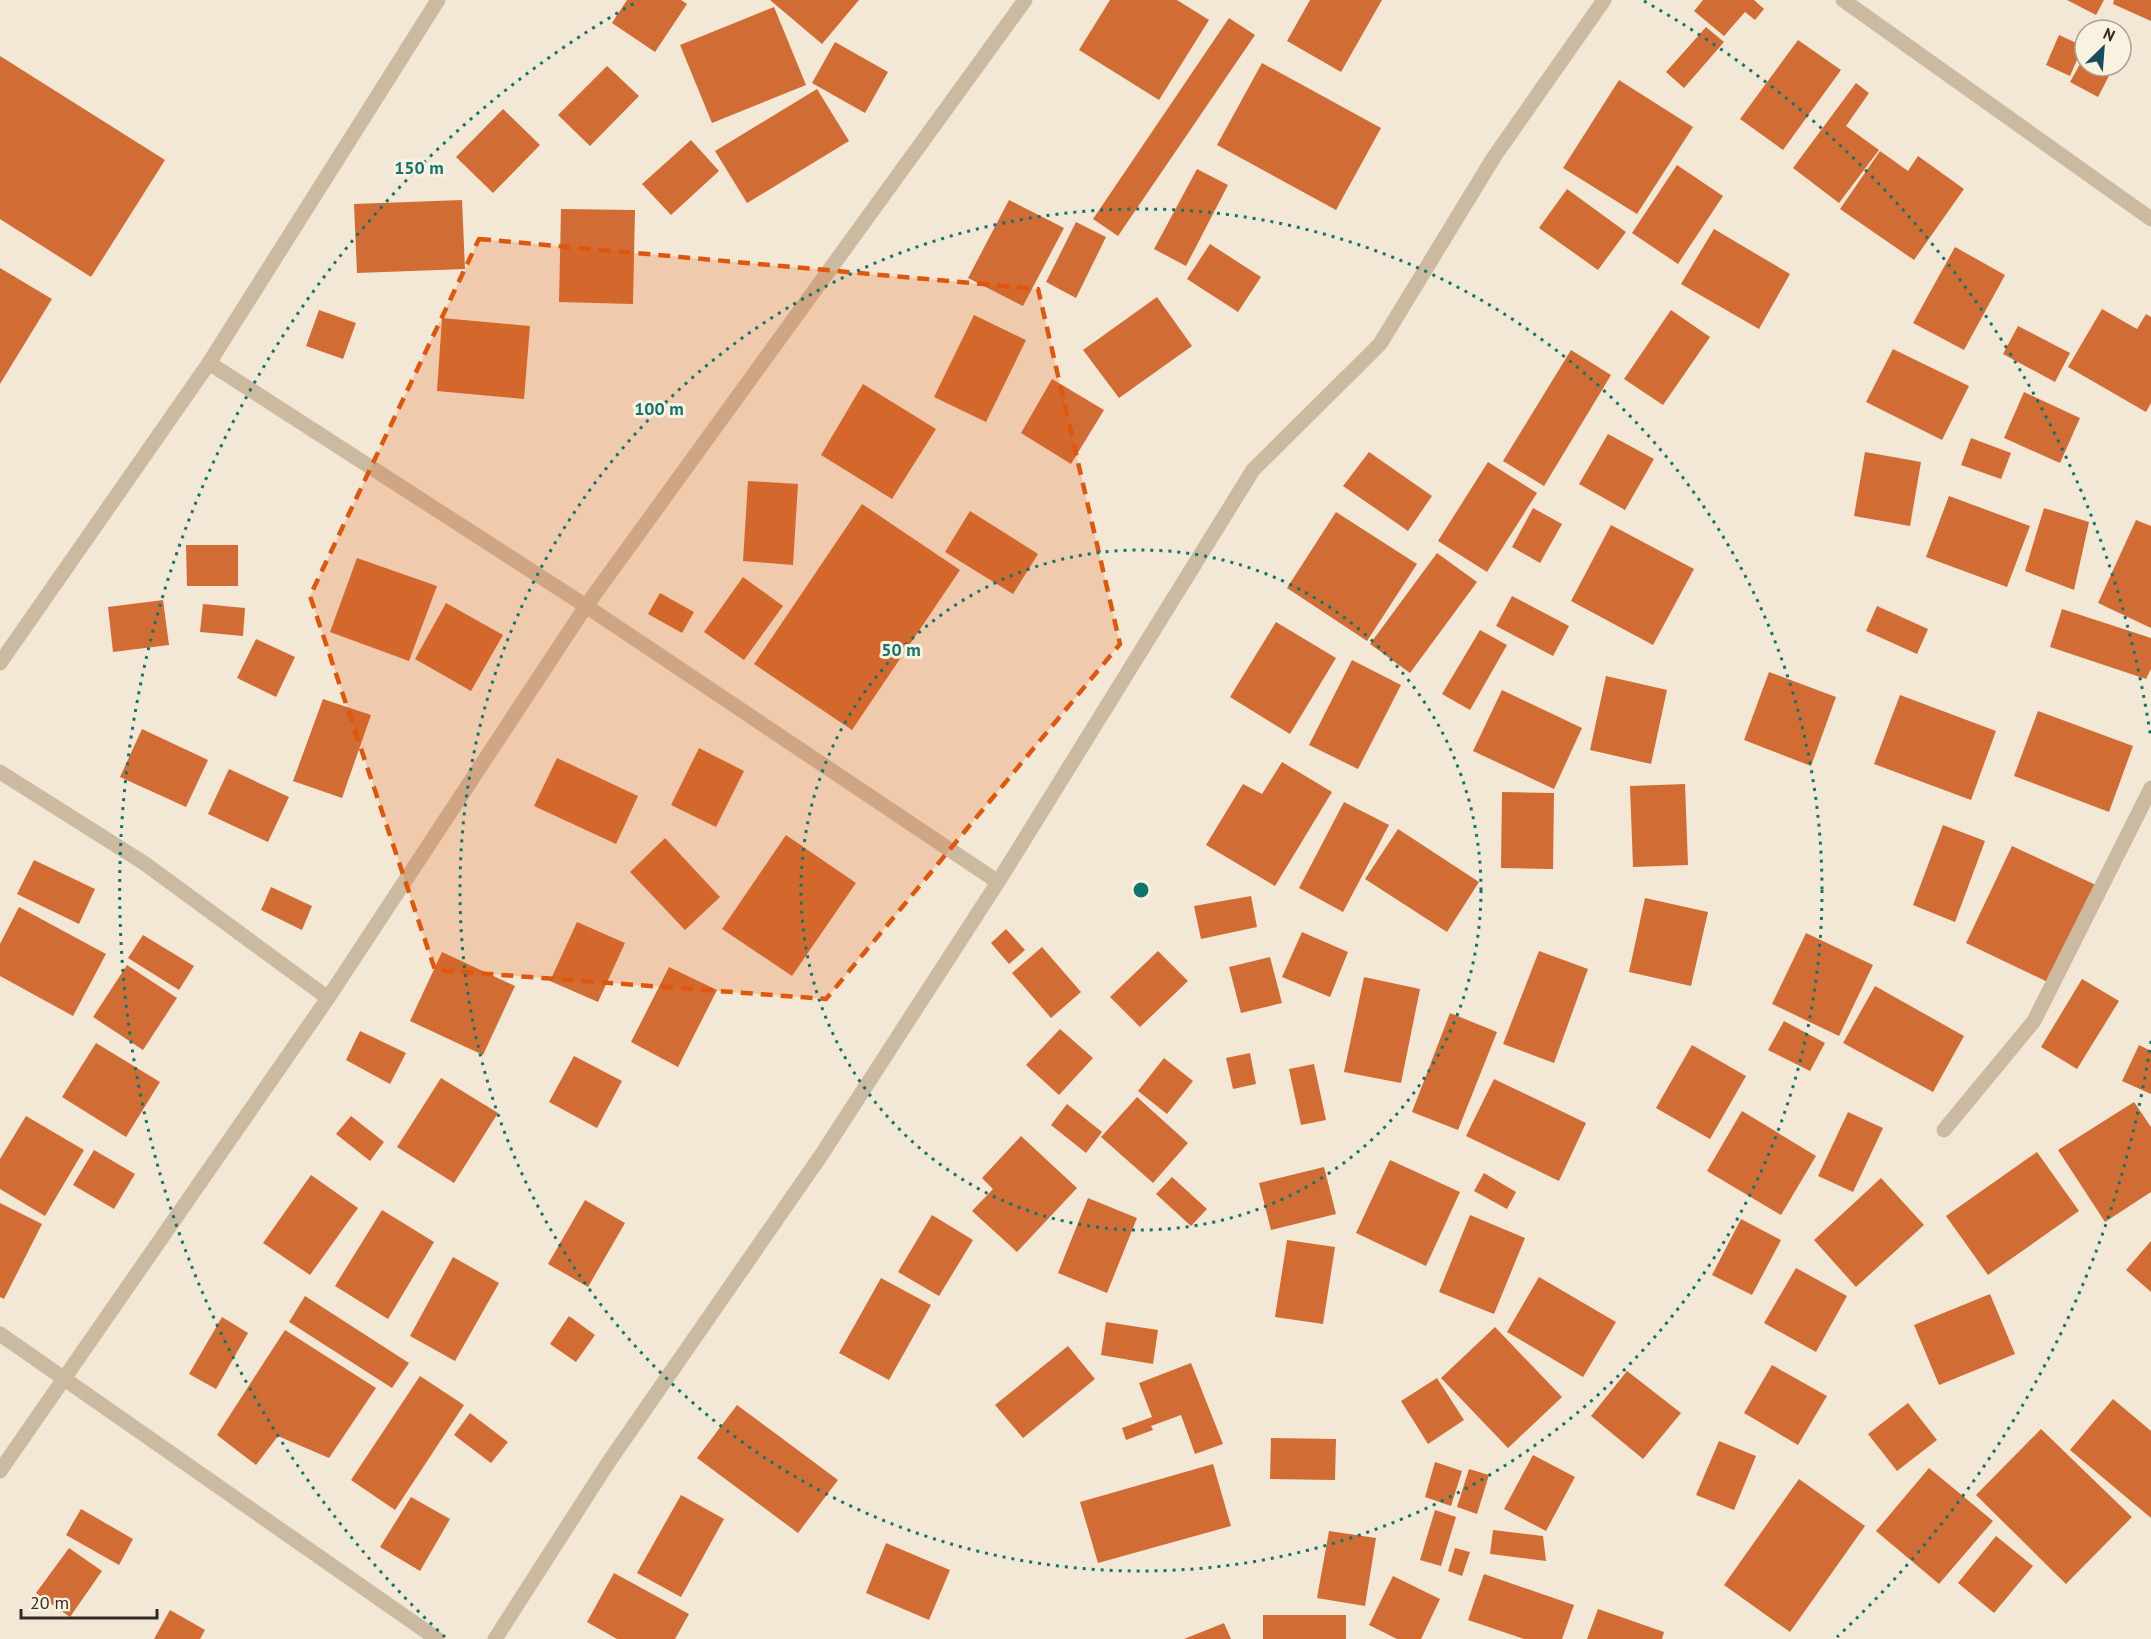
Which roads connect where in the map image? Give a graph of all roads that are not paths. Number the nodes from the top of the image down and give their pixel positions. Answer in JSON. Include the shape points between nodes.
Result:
{"nodes":[{"id":1,"x":438,"y":0,"type":"edge"},
{"id":2,"x":1025,"y":0,"type":"edge"},
{"id":3,"x":1604,"y":0,"type":"edge"},
{"id":4,"x":1843,"y":0,"type":"edge"},
{"id":5,"x":2151,"y":219,"type":"edge"},
{"id":6,"x":209,"y":363,"type":"junction"},
{"id":7,"x":586,"y":606,"type":"junction"},
{"id":8,"x":0,"y":663,"type":"edge"},
{"id":9,"x":0,"y":772,"type":"edge"},
{"id":10,"x":2151,"y":788,"type":"edge"},
{"id":11,"x":998,"y":882,"type":"junction"},
{"id":12,"x":328,"y":998,"type":"junction"},
{"id":13,"x":1944,"y":1130,"type":"dead end"},
{"id":14,"x":0,"y":1334,"type":"edge"},
{"id":15,"x":64,"y":1377,"type":"junction"},
{"id":16,"x":0,"y":1471,"type":"edge"},
{"id":17,"x":437,"y":1639,"type":"edge"},
{"id":18,"x":495,"y":1639,"type":"edge"}],
"edges":[{"from":1,"to":6,"type":"street"},
{"from":2,"to":7,"type":"street"},
{"from":3,"to":11,"type":"street","via":[[1494,157],[1380,344],[1253,470]]},
{"from":4,"to":5,"type":"street"},
{"from":6,"to":7,"type":"street"},
{"from":6,"to":8,"type":"street"},
{"from":7,"to":11,"type":"street"},
{"from":7,"to":12,"type":"street"},
{"from":9,"to":12,"type":"street","via":[[144,864]]},
{"from":10,"to":13,"type":"street","via":[[2034,1021]]},
{"from":11,"to":18,"type":"street","via":[[822,1154],[608,1463]]},
{"from":12,"to":15,"type":"street"},
{"from":14,"to":15,"type":"street"},
{"from":15,"to":16,"type":"street"},
{"from":15,"to":17,"type":"street"}]}
